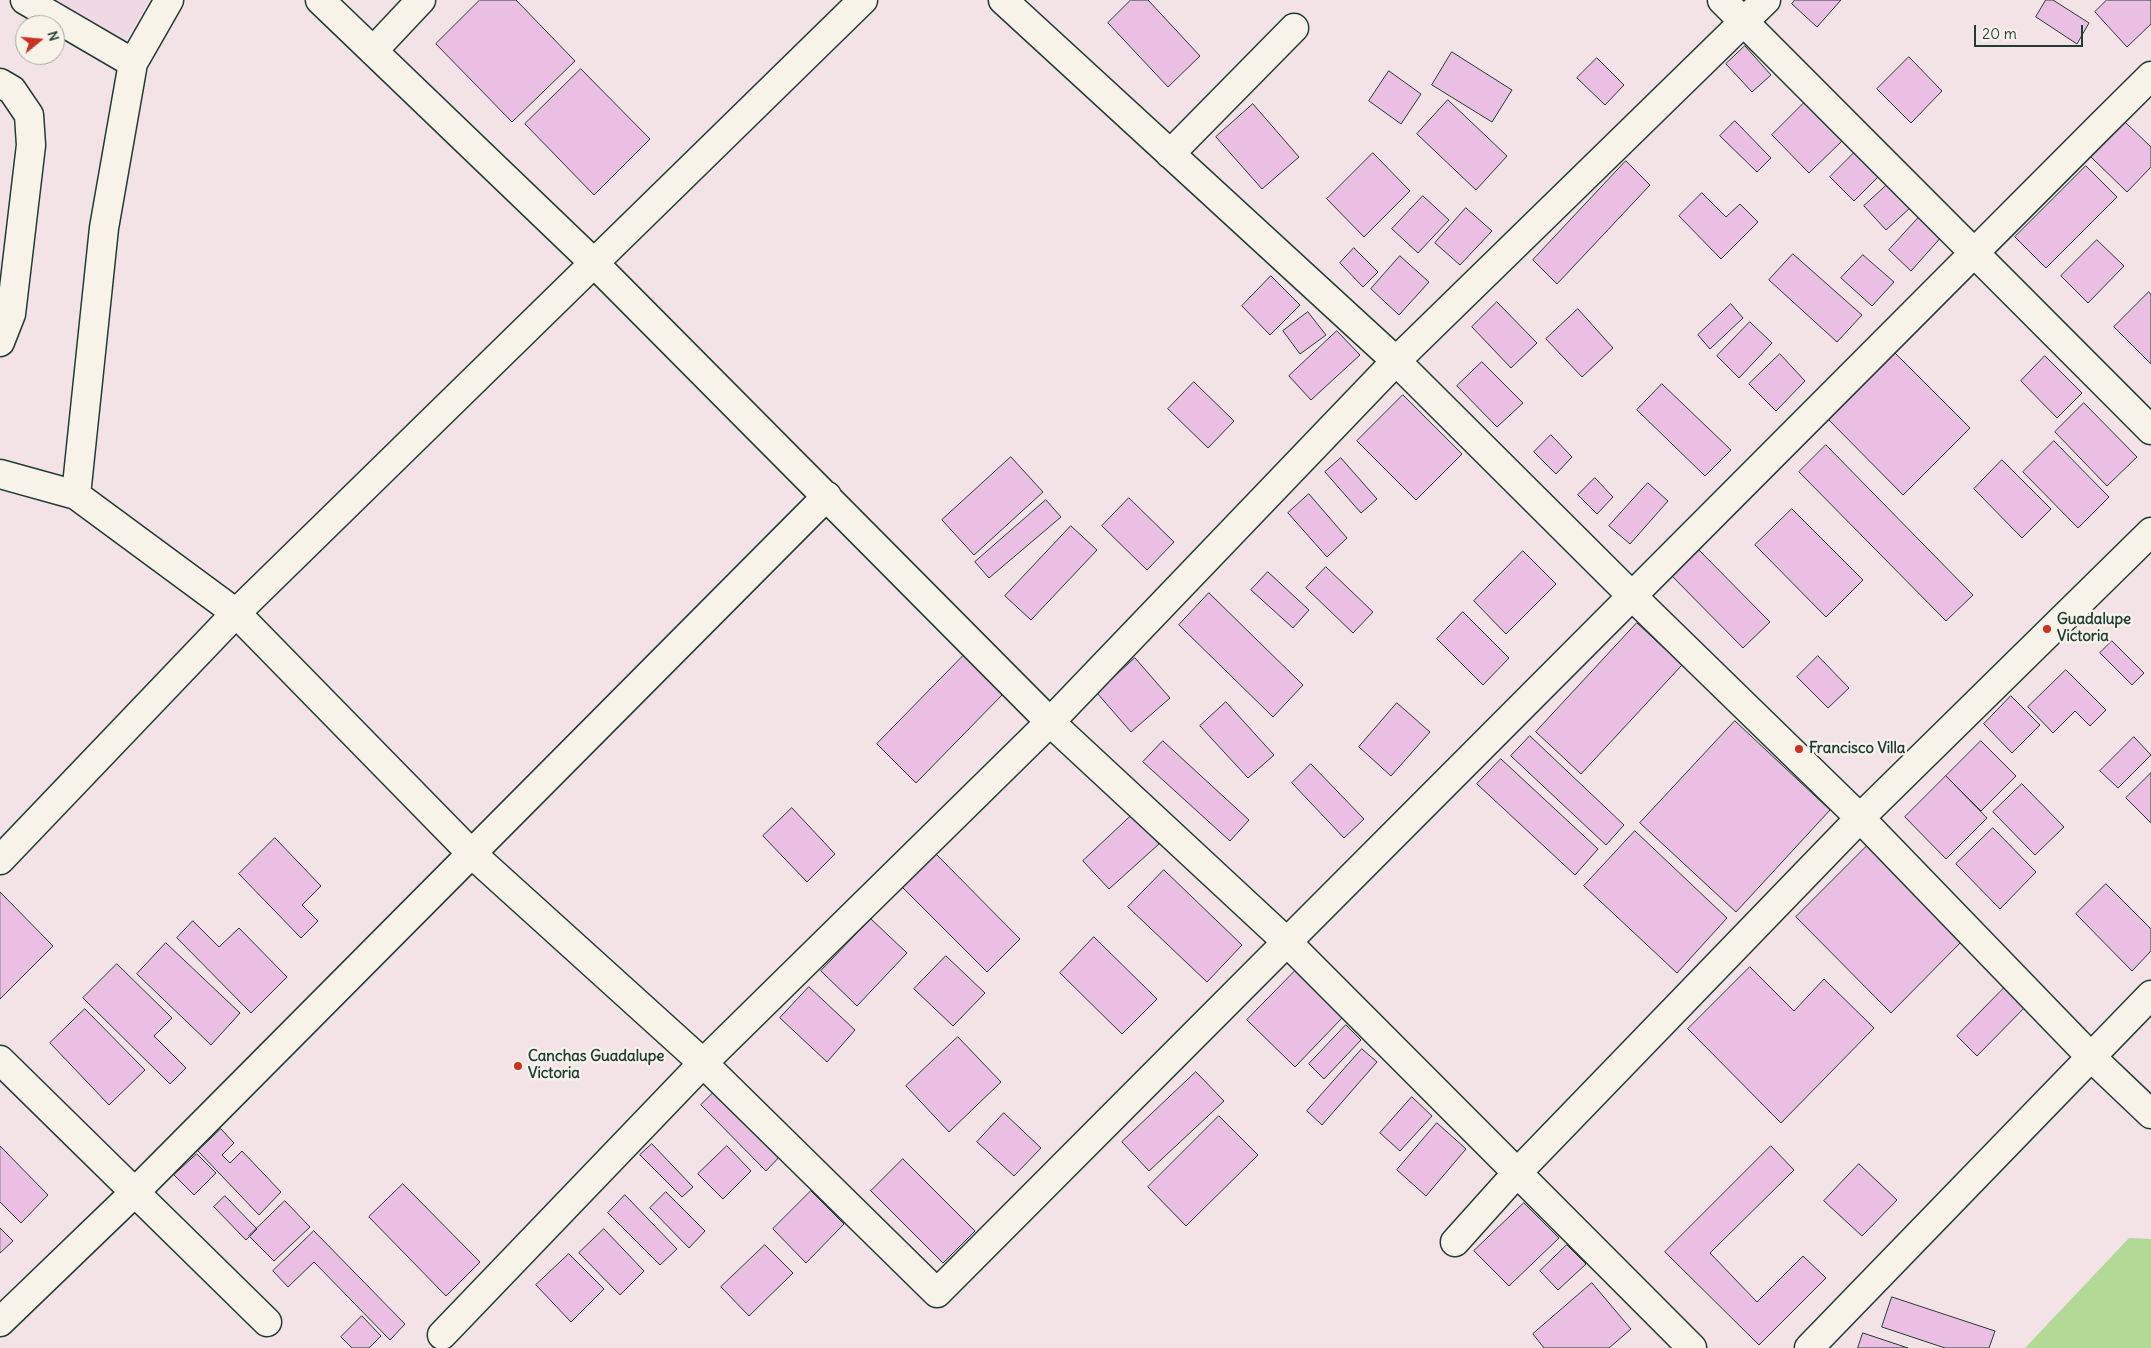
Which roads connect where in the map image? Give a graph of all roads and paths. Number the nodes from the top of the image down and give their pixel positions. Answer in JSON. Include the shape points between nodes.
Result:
{"nodes":[{"id":1,"x":25,"y":0,"type":"edge"},
{"id":2,"x":169,"y":0,"type":"edge"},
{"id":3,"x":320,"y":0,"type":"edge"},
{"id":4,"x":421,"y":0,"type":"edge"},
{"id":5,"x":1003,"y":0,"type":"edge"},
{"id":6,"x":1722,"y":0,"type":"edge"},
{"id":7,"x":1766,"y":0,"type":"edge"},
{"id":8,"x":858,"y":1,"type":"edge"},
{"id":9,"x":1745,"y":22,"type":"junction"},
{"id":10,"x":1294,"y":28,"type":"dead end"},
{"id":11,"x":373,"y":51,"type":"junction"},
{"id":12,"x":133,"y":63,"type":"junction"},
{"id":13,"x":2151,"y":76,"type":"edge"},
{"id":14,"x":0,"y":83,"type":"edge"},
{"id":15,"x":1170,"y":154,"type":"junction"},
{"id":16,"x":10,"y":224,"type":"edge"},
{"id":17,"x":1973,"y":252,"type":"junction"},
{"id":18,"x":595,"y":264,"type":"junction"},
{"id":19,"x":0,"y":342,"type":"edge"},
{"id":20,"x":1396,"y":362,"type":"junction"},
{"id":21,"x":2151,"y":430,"type":"edge"},
{"id":22,"x":0,"y":474,"type":"edge"},
{"id":23,"x":76,"y":495,"type":"junction"},
{"id":24,"x":827,"y":496,"type":"junction"},
{"id":25,"x":2151,"y":532,"type":"edge"},
{"id":26,"x":1631,"y":596,"type":"junction"},
{"id":27,"x":236,"y":612,"type":"junction"},
{"id":28,"x":1050,"y":722,"type":"junction"},
{"id":29,"x":1860,"y":818,"type":"junction"},
{"id":30,"x":472,"y":853,"type":"junction"},
{"id":31,"x":0,"y":860,"type":"edge"},
{"id":32,"x":1288,"y":943,"type":"junction"},
{"id":33,"x":2151,"y":995,"type":"edge"},
{"id":34,"x":2090,"y":1056,"type":"junction"},
{"id":35,"x":0,"y":1060,"type":"edge"},
{"id":36,"x":703,"y":1063,"type":"junction"},
{"id":37,"x":2151,"y":1114,"type":"edge"},
{"id":38,"x":1516,"y":1174,"type":"junction"},
{"id":39,"x":135,"y":1192,"type":"junction"},
{"id":40,"x":1455,"y":1242,"type":"dead end"},
{"id":41,"x":0,"y":1322,"type":"edge"},
{"id":42,"x":267,"y":1322,"type":"dead end"},
{"id":43,"x":442,"y":1336,"type":"dead end"},
{"id":44,"x":1692,"y":1348,"type":"edge"},
{"id":45,"x":1809,"y":1348,"type":"edge"}],
"edges":[{"from":1,"to":12,"type":"street"},
{"from":2,"to":12,"type":"street"},
{"from":3,"to":11,"type":"street"},
{"from":4,"to":11,"type":"street"},
{"from":5,"to":15,"type":"street"},
{"from":6,"to":9,"type":"street"},
{"from":7,"to":9,"type":"street"},
{"from":8,"to":18,"type":"street"},
{"from":9,"to":17,"type":"street"},
{"from":9,"to":20,"type":"street"},
{"from":10,"to":15,"type":"street"},
{"from":11,"to":18,"type":"street"},
{"from":12,"to":23,"type":"street","via":[[104,228]]},
{"from":13,"to":17,"type":"street"},
{"from":14,"to":16,"type":"street","via":[[12,90],[30,115],[31,145]]},
{"from":15,"to":20,"type":"street"},
{"from":16,"to":19,"type":"street","via":[[11,314]]},
{"from":17,"to":21,"type":"street"},
{"from":17,"to":26,"type":"street"},
{"from":18,"to":24,"type":"street"},
{"from":18,"to":27,"type":"street"},
{"from":20,"to":26,"type":"street"},
{"from":20,"to":28,"type":"street"},
{"from":22,"to":23,"type":"street"},
{"from":23,"to":27,"type":"street"},
{"from":24,"to":28,"type":"street"},
{"from":24,"to":30,"type":"street"},
{"from":25,"to":29,"type":"street"},
{"from":26,"to":29,"type":"street"},
{"from":26,"to":32,"type":"street"},
{"from":27,"to":30,"type":"street"},
{"from":27,"to":31,"type":"street"},
{"from":28,"to":32,"type":"street"},
{"from":28,"to":36,"type":"street"},
{"from":29,"to":34,"type":"street"},
{"from":29,"to":38,"type":"street"},
{"from":30,"to":36,"type":"street"},
{"from":30,"to":39,"type":"street"},
{"from":32,"to":36,"type":"street","via":[[938,1293]]},
{"from":32,"to":38,"type":"street"},
{"from":33,"to":34,"type":"street"},
{"from":34,"to":37,"type":"street"},
{"from":34,"to":45,"type":"street"},
{"from":35,"to":39,"type":"street"},
{"from":36,"to":43,"type":"street"},
{"from":38,"to":40,"type":"street"},
{"from":38,"to":44,"type":"street"},
{"from":39,"to":41,"type":"street"},
{"from":39,"to":42,"type":"street"}]}
